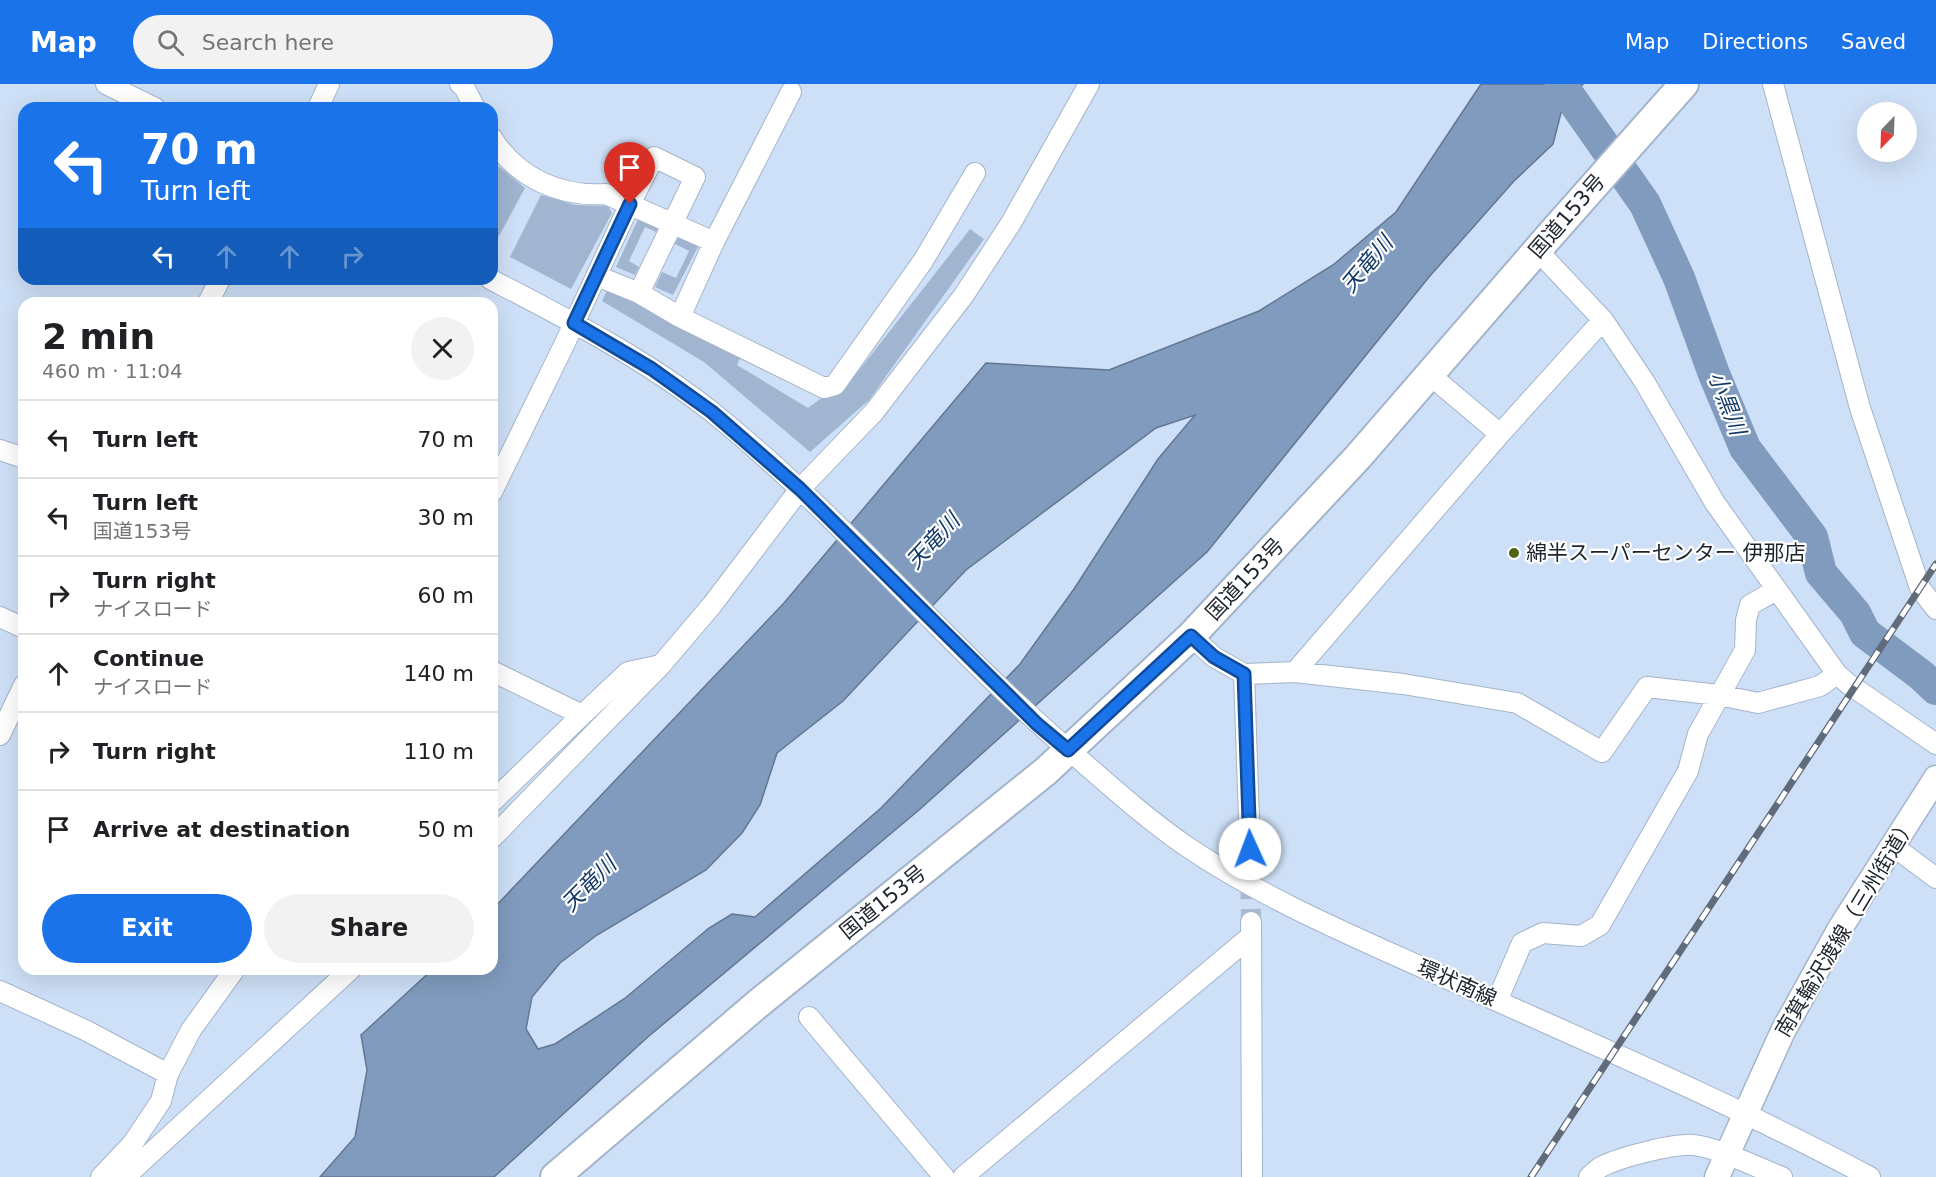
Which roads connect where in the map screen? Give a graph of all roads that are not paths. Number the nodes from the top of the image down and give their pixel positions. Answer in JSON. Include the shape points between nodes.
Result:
{"nodes":[{"id":1,"x":106,"y":84,"type":"edge"},
{"id":2,"x":329,"y":84,"type":"edge"},
{"id":3,"x":460,"y":84,"type":"edge"},
{"id":4,"x":1089,"y":84,"type":"edge"},
{"id":5,"x":1684,"y":84,"type":"edge"},
{"id":6,"x":1773,"y":84,"type":"edge"},
{"id":7,"x":791,"y":92,"type":"dead end"},
{"id":8,"x":143,"y":102,"type":"edge"},
{"id":9,"x":321,"y":102,"type":"edge"},
{"id":10,"x":472,"y":102,"type":"edge"},
{"id":11,"x":498,"y":147,"type":"edge"},
{"id":12,"x":975,"y":173,"type":"dead end"},
{"id":13,"x":630,"y":204,"type":"junction"},
{"id":14,"x":673,"y":223,"type":"junction"},
{"id":15,"x":1545,"y":241,"type":"junction"},
{"id":16,"x":714,"y":242,"type":"junction"},
{"id":17,"x":597,"y":276,"type":"junction"},
{"id":18,"x":498,"y":283,"type":"edge"},
{"id":19,"x":639,"y":293,"type":"junction"},
{"id":20,"x":680,"y":316,"type":"junction"},
{"id":21,"x":1603,"y":320,"type":"junction"},
{"id":22,"x":574,"y":323,"type":"junction"},
{"id":23,"x":1430,"y":375,"type":"junction"},
{"id":24,"x":1500,"y":434,"type":"junction"},
{"id":25,"x":0,"y":450,"type":"edge"},
{"id":26,"x":18,"y":456,"type":"edge"},
{"id":27,"x":498,"y":480,"type":"edge"},
{"id":28,"x":804,"y":494,"type":"junction"},
{"id":29,"x":1776,"y":590,"type":"junction"},
{"id":30,"x":1936,"y":609,"type":"edge"},
{"id":31,"x":0,"y":617,"type":"edge"},
{"id":32,"x":18,"y":625,"type":"edge"},
{"id":33,"x":1191,"y":636,"type":"junction"},
{"id":34,"x":661,"y":665,"type":"junction"},
{"id":35,"x":1295,"y":672,"type":"junction"},
{"id":36,"x":498,"y":674,"type":"edge"},
{"id":37,"x":1244,"y":674,"type":"junction"},
{"id":38,"x":1837,"y":674,"type":"junction"},
{"id":39,"x":1719,"y":695,"type":"junction"},
{"id":40,"x":18,"y":698,"type":"edge"},
{"id":41,"x":582,"y":715,"type":"junction"},
{"id":42,"x":0,"y":735,"type":"edge"},
{"id":43,"x":1936,"y":744,"type":"edge"},
{"id":44,"x":1068,"y":750,"type":"junction"},
{"id":45,"x":1936,"y":778,"type":"edge"},
{"id":46,"x":498,"y":796,"type":"edge"},
{"id":47,"x":498,"y":832,"type":"edge"},
{"id":48,"x":1893,"y":846,"type":"junction"},
{"id":49,"x":1250,"y":849,"type":"tunnel mouth"},
{"id":50,"x":1936,"y":878,"type":"edge"},
{"id":51,"x":231,"y":975,"type":"edge"},
{"id":52,"x":344,"y":975,"type":"edge"},
{"id":53,"x":0,"y":991,"type":"edge"},
{"id":54,"x":1497,"y":1001,"type":"junction"},
{"id":55,"x":809,"y":1017,"type":"dead end"},
{"id":56,"x":168,"y":1074,"type":"junction"},
{"id":57,"x":1745,"y":1114,"type":"junction"},
{"id":58,"x":1726,"y":1155,"type":"junction"},
{"id":59,"x":565,"y":1174,"type":"edge"},
{"id":60,"x":101,"y":1177,"type":"edge"},
{"id":61,"x":125,"y":1177,"type":"edge"},
{"id":62,"x":944,"y":1177,"type":"edge"},
{"id":63,"x":963,"y":1177,"type":"edge"},
{"id":64,"x":1252,"y":1177,"type":"edge"},
{"id":65,"x":1588,"y":1177,"type":"edge"},
{"id":66,"x":1717,"y":1177,"type":"edge"},
{"id":67,"x":1782,"y":1177,"type":"edge"},
{"id":68,"x":1870,"y":1177,"type":"edge"}],
"edges":[{"from":1,"to":8,"type":"street"},
{"from":2,"to":9,"type":"street"},
{"from":3,"to":10,"type":"street"},
{"from":4,"to":28,"type":"street","via":[[1011,224],[964,295],[874,412]]},
{"from":5,"to":15,"type":"highway","name":"国道153号"},
{"from":6,"to":30,"type":"street","via":[[1860,408],[1920,588]]},
{"from":7,"to":16,"type":"street"},
{"from":11,"to":13,"type":"street","via":[[517,168],[539,182],[558,190],[606,194]]},
{"from":12,"to":20,"type":"street","via":[[923,261],[835,385],[824,388]]},
{"from":13,"to":14,"type":"street"},
{"from":13,"to":14,"type":"street","via":[[654,157],[695,177]]},
{"from":13,"to":17,"type":"street"},
{"from":14,"to":16,"type":"street"},
{"from":14,"to":19,"type":"street"},
{"from":15,"to":21,"type":"street"},
{"from":15,"to":23,"type":"highway","name":"国道153号"},
{"from":16,"to":20,"type":"street"},
{"from":17,"to":19,"type":"street"},
{"from":17,"to":22,"type":"street"},
{"from":18,"to":22,"type":"street","name":"環状南線"},
{"from":19,"to":20,"type":"street"},
{"from":21,"to":24,"type":"street"},
{"from":21,"to":29,"type":"street","via":[[1644,381],[1715,504]]},
{"from":22,"to":27,"type":"street"},
{"from":22,"to":28,"type":"street","name":"環状南線","via":[[652,369],[712,412]]},
{"from":23,"to":24,"type":"street"},
{"from":23,"to":33,"type":"highway","name":"国道153号","via":[[1359,457]]},
{"from":24,"to":35,"type":"street"},
{"from":25,"to":26,"type":"street"},
{"from":28,"to":34,"type":"street"},
{"from":28,"to":44,"type":"street","name":"環状南線"},
{"from":29,"to":38,"type":"street"},
{"from":29,"to":39,"type":"street","via":[[1750,604],[1745,650]]},
{"from":31,"to":32,"type":"street"},
{"from":33,"to":37,"type":"street","via":[[1214,657]]},
{"from":33,"to":44,"type":"highway","name":"国道153号"},
{"from":34,"to":41,"type":"street","via":[[628,672]]},
{"from":34,"to":47,"type":"street"},
{"from":35,"to":37,"type":"street"},
{"from":35,"to":39,"type":"street","via":[[1403,684],[1517,703],[1602,752],[1647,687]]},
{"from":36,"to":41,"type":"street"},
{"from":37,"to":49,"type":"street"},
{"from":38,"to":39,"type":"street","via":[[1820,686],[1758,703]]},
{"from":38,"to":43,"type":"street"},
{"from":39,"to":54,"type":"street","via":[[1698,734],[1688,771],[1600,925],[1581,936],[1543,933],[1522,943]]},
{"from":40,"to":42,"type":"street"},
{"from":41,"to":46,"type":"street"},
{"from":44,"to":54,"type":"street","name":"環状南線","via":[[1145,816],[1232,874],[1356,937]]},
{"from":44,"to":59,"type":"highway","name":"国道153号","via":[[760,1002]]},
{"from":45,"to":48,"type":"main road","name":"南箕輪沢渡線（三州街道）"},
{"from":48,"to":50,"type":"street"},
{"from":48,"to":57,"type":"main road","name":"南箕輪沢渡線（三州街道）","via":[[1839,930],[1783,1031]]},
{"from":51,"to":56,"type":"street","via":[[191,1030]]},
{"from":52,"to":61,"type":"street"},
{"from":53,"to":56,"type":"street"},
{"from":54,"to":57,"type":"street","name":"環状南線"},
{"from":55,"to":62,"type":"street"},
{"from":56,"to":60,"type":"street","via":[[161,1101],[139,1135]]},
{"from":57,"to":58,"type":"main road","name":"南箕輪沢渡線（三州街道）"},
{"from":57,"to":68,"type":"street","name":"環状南線"},
{"from":58,"to":65,"type":"street","via":[[1694,1145],[1667,1147],[1603,1166]]},
{"from":58,"to":66,"type":"main road","name":"南箕輪沢渡線（三州街道）"},
{"from":58,"to":67,"type":"street"},
{"from":63,"to":64,"type":"street","via":[[1251,930]]}]}
